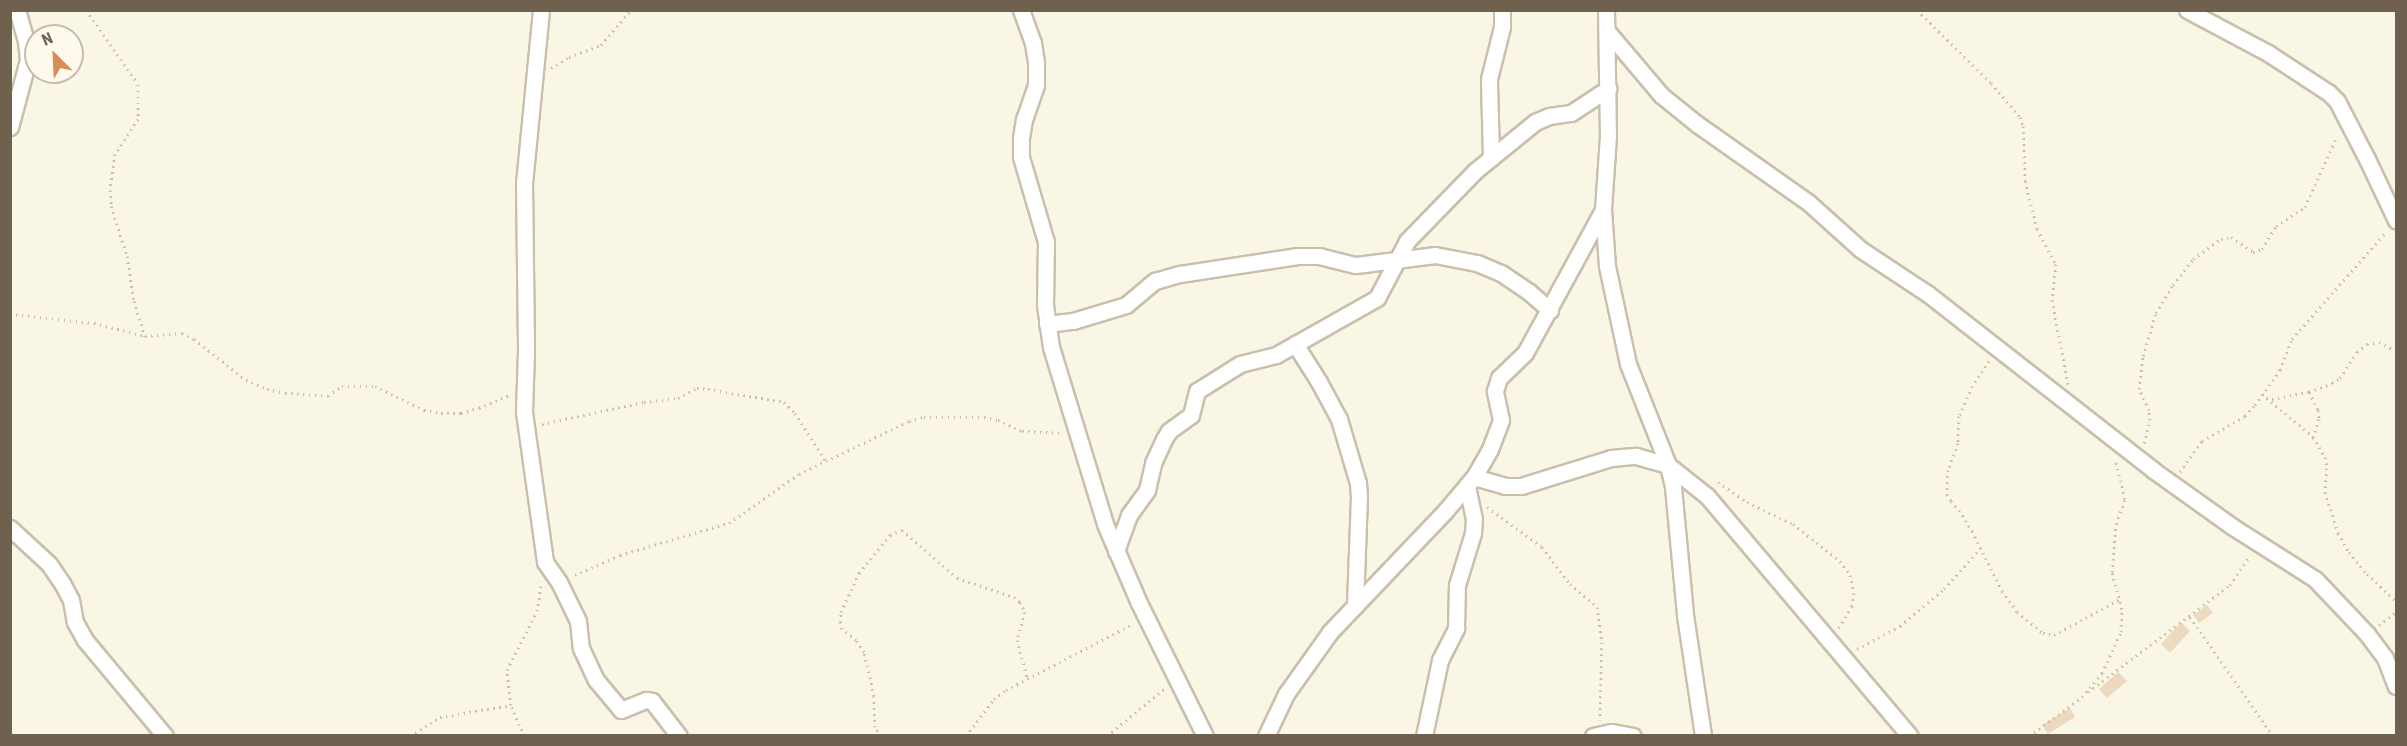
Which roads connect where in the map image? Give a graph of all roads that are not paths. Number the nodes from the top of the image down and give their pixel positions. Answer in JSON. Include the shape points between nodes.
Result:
{"nodes":[{"id":1,"x":17,"y":10,"type":"edge"},
{"id":2,"x":541,"y":10,"type":"edge"},
{"id":3,"x":1021,"y":10,"type":"edge"},
{"id":4,"x":1502,"y":10,"type":"edge"},
{"id":5,"x":1606,"y":10,"type":"edge"},
{"id":6,"x":2187,"y":10,"type":"edge"},
{"id":7,"x":1607,"y":31,"type":"junction"},
{"id":8,"x":1609,"y":88,"type":"junction"},
{"id":9,"x":10,"y":127,"type":"edge"},
{"id":10,"x":1491,"y":158,"type":"junction"},
{"id":11,"x":1603,"y":209,"type":"junction"},
{"id":12,"x":2393,"y":223,"type":"edge"},
{"id":13,"x":1395,"y":260,"type":"junction"},
{"id":14,"x":1550,"y":310,"type":"junction"},
{"id":15,"x":1047,"y":324,"type":"junction"},
{"id":16,"x":1295,"y":344,"type":"junction"},
{"id":17,"x":1668,"y":465,"type":"junction"},
{"id":18,"x":1470,"y":487,"type":"junction"},
{"id":19,"x":10,"y":528,"type":"edge"},
{"id":20,"x":1116,"y":551,"type":"junction"},
{"id":21,"x":1355,"y":606,"type":"junction"},
{"id":22,"x":2397,"y":686,"type":"edge"},
{"id":23,"x":1906,"y":730,"type":"edge"},
{"id":24,"x":1596,"y":734,"type":"edge"},
{"id":25,"x":165,"y":735,"type":"edge"},
{"id":26,"x":679,"y":735,"type":"edge"},
{"id":27,"x":1205,"y":735,"type":"edge"},
{"id":28,"x":1266,"y":735,"type":"edge"},
{"id":29,"x":1424,"y":735,"type":"edge"},
{"id":30,"x":1634,"y":735,"type":"edge"},
{"id":31,"x":1703,"y":735,"type":"edge"},
{"id":32,"x":1890,"y":735,"type":"edge"}],
"edges":[{"from":1,"to":9,"type":"street","via":[[27,41],[28,60]]},
{"from":2,"to":26,"type":"street","via":[[524,183],[525,388],[526,429],[545,562],[578,621],[585,659],[613,703],[621,710],[652,701]]},
{"from":3,"to":15,"type":"street","via":[[1033,43],[1036,85],[1021,139],[1021,157],[1046,242]]},
{"from":4,"to":10,"type":"street","via":[[1502,27],[1489,79]]},
{"from":5,"to":7,"type":"street"},
{"from":6,"to":12,"type":"street","via":[[2329,93],[2345,117]]},
{"from":7,"to":8,"type":"street"},
{"from":7,"to":22,"type":"street","via":[[1661,95],[1697,124],[1809,203],[1860,249],[1928,294],[2172,484],[2315,579],[2367,634],[2385,658]]},
{"from":8,"to":10,"type":"street","via":[[1571,113],[1535,122]]},
{"from":8,"to":11,"type":"street"},
{"from":10,"to":13,"type":"street","via":[[1435,210]]},
{"from":11,"to":14,"type":"street"},
{"from":11,"to":17,"type":"street","via":[[1606,266],[1628,364]]},
{"from":13,"to":14,"type":"street","via":[[1435,255],[1476,263],[1501,273]]},
{"from":13,"to":15,"type":"street","via":[[1356,264],[1298,256],[1180,274],[1155,281],[1126,306]]},
{"from":13,"to":16,"type":"street","via":[[1377,298]]},
{"from":14,"to":18,"type":"street","via":[[1525,353],[1499,378],[1495,391],[1501,420]]},
{"from":15,"to":20,"type":"street","via":[[1076,434]]},
{"from":16,"to":20,"type":"street","via":[[1267,359],[1240,364],[1197,391],[1191,415],[1164,439],[1150,472],[1148,490],[1130,514]]},
{"from":16,"to":21,"type":"street","via":[[1339,420],[1358,483]]},
{"from":17,"to":18,"type":"street","via":[[1636,456],[1611,458],[1521,486]]},
{"from":17,"to":23,"type":"street","via":[[1707,496]]},
{"from":17,"to":31,"type":"street"},
{"from":18,"to":21,"type":"street"},
{"from":18,"to":29,"type":"street","via":[[1474,526],[1457,585],[1458,619],[1440,660]]},
{"from":19,"to":25,"type":"street","via":[[49,564],[62,583],[85,640]]},
{"from":20,"to":27,"type":"street"},
{"from":21,"to":28,"type":"street","via":[[1305,665]]},
{"from":23,"to":32,"type":"street"},
{"from":24,"to":30,"type":"street"}]}
